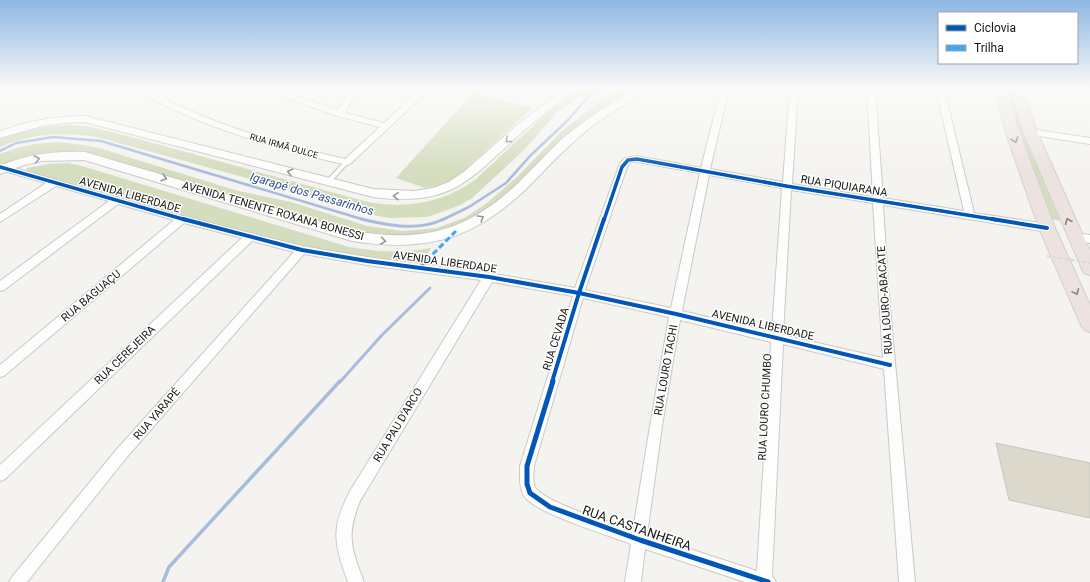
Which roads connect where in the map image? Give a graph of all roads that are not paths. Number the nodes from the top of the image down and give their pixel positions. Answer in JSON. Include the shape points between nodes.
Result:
{"nodes":[{"id":1,"x":195,"y":116,"type":"edge"},
{"id":2,"x":348,"y":116,"type":"edge"},
{"id":3,"x":397,"y":116,"type":"edge"},
{"id":4,"x":535,"y":116,"type":"edge"},
{"id":5,"x":599,"y":116,"type":"edge"},
{"id":6,"x":718,"y":116,"type":"edge"},
{"id":7,"x":792,"y":116,"type":"edge"},
{"id":8,"x":873,"y":116,"type":"edge"},
{"id":9,"x":946,"y":116,"type":"edge"},
{"id":10,"x":1008,"y":116,"type":"edge"},
{"id":11,"x":1025,"y":116,"type":"edge"},
{"id":12,"x":386,"y":126,"type":"junction"},
{"id":13,"x":1030,"y":132,"type":"junction"},
{"id":14,"x":0,"y":135,"type":"edge"},
{"id":15,"x":1090,"y":141,"type":"edge"},
{"id":16,"x":637,"y":159,"type":"joint"},
{"id":17,"x":347,"y":162,"type":"junction"},
{"id":18,"x":1,"y":168,"type":"edge"},
{"id":19,"x":705,"y":172,"type":"junction"},
{"id":20,"x":54,"y":182,"type":"junction"},
{"id":21,"x":328,"y":182,"type":"junction"},
{"id":22,"x":786,"y":186,"type":"junction"},
{"id":23,"x":117,"y":200,"type":"junction"},
{"id":24,"x":879,"y":201,"type":"junction"},
{"id":25,"x":970,"y":216,"type":"junction"},
{"id":26,"x":0,"y":219,"type":"edge"},
{"id":27,"x":182,"y":219,"type":"junction"},
{"id":28,"x":1047,"y":228,"type":"junction"},
{"id":29,"x":249,"y":237,"type":"junction"},
{"id":30,"x":1075,"y":237,"type":"junction"},
{"id":31,"x":1090,"y":239,"type":"edge"},
{"id":32,"x":302,"y":250,"type":"junction"},
{"id":33,"x":1090,"y":269,"type":"edge"},
{"id":34,"x":489,"y":277,"type":"junction"},
{"id":35,"x":0,"y":287,"type":"edge"},
{"id":36,"x":580,"y":293,"type":"junction"},
{"id":37,"x":676,"y":314,"type":"junction"},
{"id":38,"x":1090,"y":325,"type":"edge"},
{"id":39,"x":778,"y":338,"type":"junction"},
{"id":40,"x":890,"y":365,"type":"junction"},
{"id":41,"x":0,"y":372,"type":"edge"},
{"id":42,"x":527,"y":466,"type":"joint"},
{"id":43,"x":0,"y":474,"type":"edge"},
{"id":44,"x":640,"y":540,"type":"junction"},
{"id":45,"x":18,"y":582,"type":"edge"},
{"id":46,"x":356,"y":582,"type":"edge"},
{"id":47,"x":633,"y":582,"type":"edge"},
{"id":48,"x":765,"y":582,"type":"edge"},
{"id":49,"x":907,"y":582,"type":"edge"}],
"edges":[{"from":1,"to":17,"type":"street","name":"RUA IRMÃ DULCE","via":[[246,135]]},
{"from":2,"to":12,"type":"street"},
{"from":3,"to":12,"type":"street"},
{"from":4,"to":21,"type":"street","one_way":true,"via":[[461,180],[432,193],[399,196],[373,193]]},
{"from":18,"to":5,"type":"street","name":"AVENIDA TENENTE ROXANA BONESSI","one_way":true,"via":[[48,157],[85,156],[352,236],[389,242],[419,240],[456,232],[490,212],[512,195],[581,129]]},
{"from":6,"to":19,"type":"street","name":"RUA LOURO TACHI"},
{"from":7,"to":22,"type":"street","name":"RUA LOURO CHUMBO"},
{"from":8,"to":24,"type":"street","name":"RUA LOURO-ABACATE"},
{"from":9,"to":25,"type":"street"},
{"from":10,"to":28,"type":"main road","one_way":true},
{"from":11,"to":13,"type":"main road"},
{"from":12,"to":17,"type":"street"},
{"from":13,"to":15,"type":"street"},
{"from":30,"to":13,"type":"main road","one_way":true},
{"from":21,"to":14,"type":"street","one_way":true,"via":[[85,120],[52,120]]},
{"from":16,"to":19,"type":"street","name":"RUA PIQUIARANA"},
{"from":16,"to":36,"type":"street","name":"RUA CEVADA","via":[[628,160],[622,167]]},
{"from":17,"to":21,"type":"lane"},
{"from":18,"to":20,"type":"street","name":"AVENIDA LIBERDADE"},
{"from":19,"to":22,"type":"street","name":"RUA PIQUIARANA"},
{"from":19,"to":37,"type":"street","name":"RUA LOURO TACHI"},
{"from":20,"to":23,"type":"street","name":"AVENIDA LIBERDADE"},
{"from":20,"to":26,"type":"street"},
{"from":22,"to":24,"type":"street","name":"RUA PIQUIARANA"},
{"from":22,"to":39,"type":"street","name":"RUA LOURO CHUMBO"},
{"from":23,"to":27,"type":"street","name":"AVENIDA LIBERDADE"},
{"from":23,"to":35,"type":"street"},
{"from":24,"to":25,"type":"street","name":"RUA PIQUIARANA"},
{"from":24,"to":40,"type":"street","name":"RUA LOURO-ABACATE"},
{"from":25,"to":28,"type":"street","name":"RUA PIQUIARANA"},
{"from":27,"to":29,"type":"street","name":"AVENIDA LIBERDADE"},
{"from":27,"to":41,"type":"street","name":"RUA BAGUAÇU"},
{"from":28,"to":38,"type":"main road","one_way":true},
{"from":29,"to":32,"type":"street","name":"AVENIDA LIBERDADE"},
{"from":29,"to":43,"type":"street","name":"RUA CEREJEIRA"},
{"from":30,"to":31,"type":"street"},
{"from":30,"to":33,"type":"main road"},
{"from":32,"to":34,"type":"street","name":"AVENIDA LIBERDADE"},
{"from":32,"to":45,"type":"street","name":"RUA YARAPÉ","via":[[122,453]]},
{"from":34,"to":36,"type":"street","name":"AVENIDA LIBERDADE"},
{"from":34,"to":46,"type":"street","name":"RUA PAU D'ARCO","via":[[355,496],[344,528],[349,561]]},
{"from":36,"to":37,"type":"street","name":"AVENIDA LIBERDADE"},
{"from":36,"to":42,"type":"street","name":"RUA CEVADA"},
{"from":37,"to":39,"type":"street","name":"AVENIDA LIBERDADE"},
{"from":37,"to":44,"type":"street","name":"RUA LOURO TACHI","via":[[656,426]]},
{"from":39,"to":40,"type":"street","name":"AVENIDA LIBERDADE"},
{"from":39,"to":48,"type":"street","name":"RUA LOURO CHUMBO"},
{"from":40,"to":49,"type":"street","name":"RUA LOURO-ABACATE"},
{"from":42,"to":44,"type":"street","name":"RUA CASTANHEIRA","via":[[530,493],[539,500],[550,507]]},
{"from":44,"to":47,"type":"street","name":"RUA LOURO TACHI"},
{"from":44,"to":48,"type":"street","name":"RUA CASTANHEIRA"}]}
